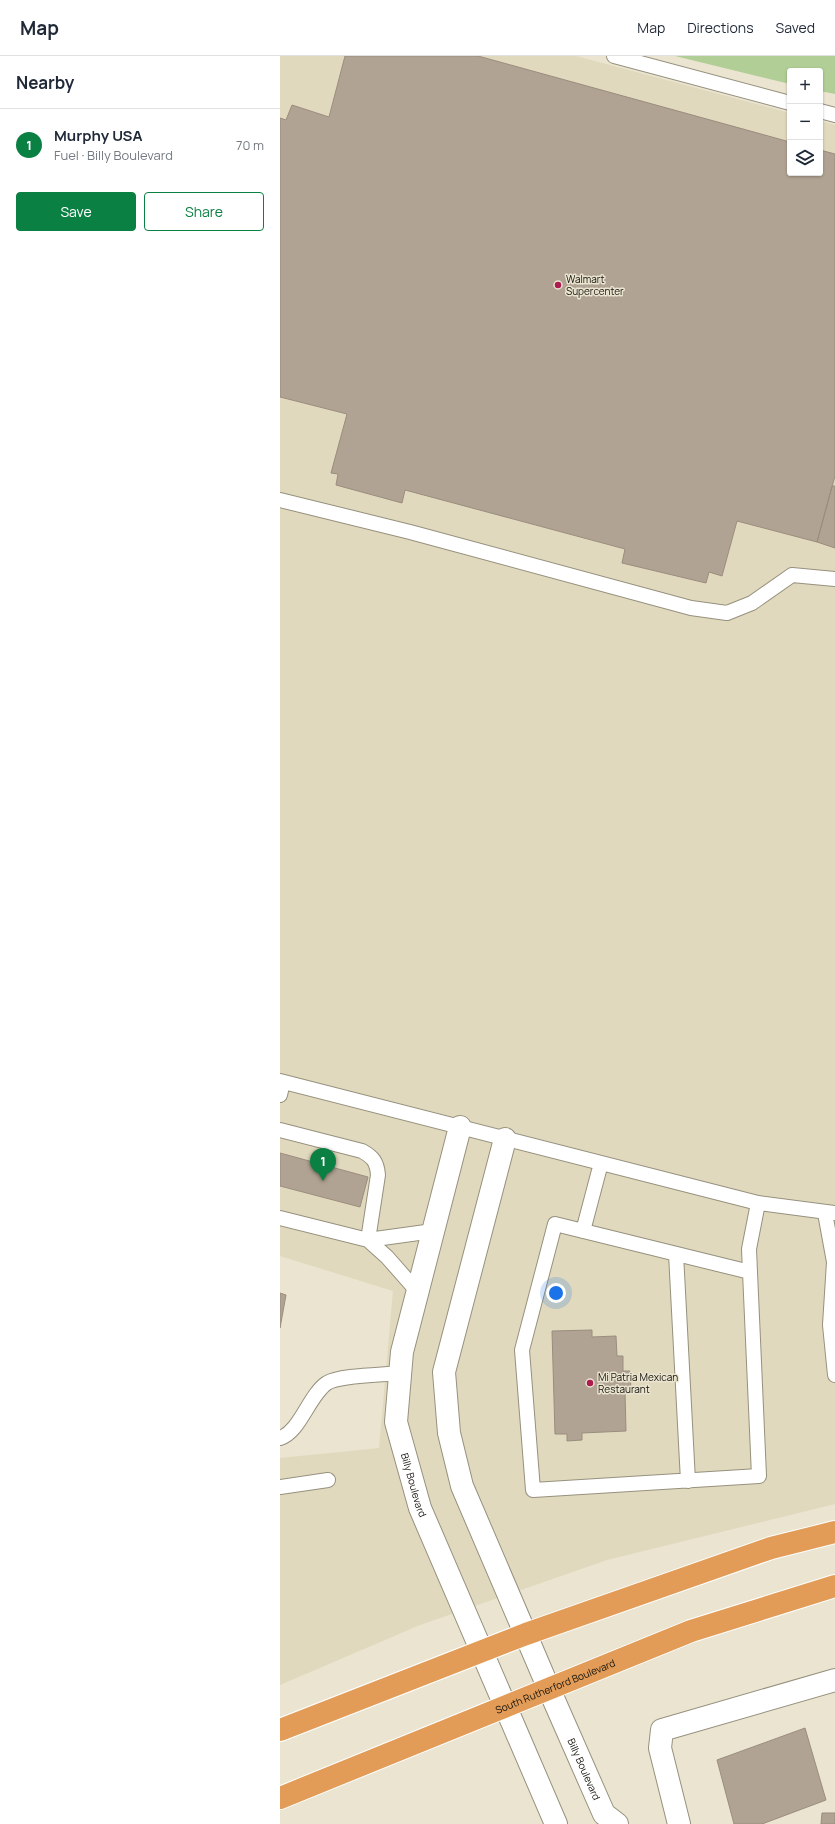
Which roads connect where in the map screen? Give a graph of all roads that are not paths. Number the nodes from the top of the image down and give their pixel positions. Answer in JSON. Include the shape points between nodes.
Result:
{"nodes":[{"id":1,"x":614,"y":56,"type":"edge"},
{"id":2,"x":787,"y":102,"type":"edge"},
{"id":3,"x":823,"y":112,"type":"edge"},
{"id":4,"x":835,"y":115,"type":"edge"},
{"id":5,"x":280,"y":500,"type":"edge"},
{"id":6,"x":835,"y":579,"type":"edge"},
{"id":7,"x":281,"y":1086,"type":"edge"},
{"id":8,"x":460,"y":1127,"type":"junction"},
{"id":9,"x":280,"y":1130,"type":"edge"},
{"id":10,"x":505,"y":1139,"type":"junction"},
{"id":11,"x":601,"y":1163,"type":"junction"},
{"id":12,"x":758,"y":1203,"type":"junction"},
{"id":13,"x":830,"y":1213,"type":"edge"},
{"id":14,"x":280,"y":1218,"type":"edge"},
{"id":15,"x":433,"y":1231,"type":"junction"},
{"id":16,"x":583,"y":1231,"type":"junction"},
{"id":17,"x":368,"y":1240,"type":"junction"},
{"id":18,"x":676,"y":1254,"type":"junction"},
{"id":19,"x":750,"y":1272,"type":"junction"},
{"id":20,"x":834,"y":1283,"type":"edge"},
{"id":21,"x":418,"y":1291,"type":"junction"},
{"id":22,"x":400,"y":1373,"type":"junction"},
{"id":23,"x":835,"y":1376,"type":"edge"},
{"id":24,"x":280,"y":1438,"type":"edge"},
{"id":25,"x":328,"y":1480,"type":"dead end"},
{"id":26,"x":688,"y":1481,"type":"junction"},
{"id":27,"x":280,"y":1487,"type":"edge"},
{"id":28,"x":835,"y":1532,"type":"edge"},
{"id":29,"x":835,"y":1586,"type":"edge"},
{"id":30,"x":526,"y":1634,"type":"junction"},
{"id":31,"x":482,"y":1652,"type":"junction"},
{"id":32,"x":835,"y":1680,"type":"edge"},
{"id":33,"x":549,"y":1689,"type":"junction"},
{"id":34,"x":506,"y":1707,"type":"junction"},
{"id":35,"x":280,"y":1730,"type":"edge"},
{"id":36,"x":280,"y":1798,"type":"edge"},
{"id":37,"x":606,"y":1821,"type":"edge"},
{"id":38,"x":556,"y":1824,"type":"edge"},
{"id":39,"x":679,"y":1824,"type":"edge"}],
"edges":[{"from":1,"to":2,"type":"lane"},
{"from":3,"to":4,"type":"lane"},
{"from":5,"to":6,"type":"lane","via":[[410,532],[691,608],[727,613],[752,603],[792,575]]},
{"from":7,"to":8,"type":"lane"},
{"from":8,"to":10,"type":"lane"},
{"from":8,"to":15,"type":"street","name":"Billy Boulevard"},
{"from":9,"to":17,"type":"lane","via":[[362,1151],[374,1158],[378,1175]]},
{"from":10,"to":11,"type":"lane"},
{"from":10,"to":30,"type":"street","name":"Billy Boulevard","via":[[444,1372],[449,1434],[462,1486]]},
{"from":11,"to":12,"type":"lane"},
{"from":11,"to":16,"type":"lane"},
{"from":12,"to":13,"type":"lane"},
{"from":12,"to":19,"type":"lane","via":[[749,1249]]},
{"from":13,"to":20,"type":"lane"},
{"from":14,"to":17,"type":"lane"},
{"from":15,"to":17,"type":"lane"},
{"from":15,"to":21,"type":"street","name":"Billy Boulevard"},
{"from":16,"to":18,"type":"lane"},
{"from":16,"to":26,"type":"lane","via":[[555,1224],[522,1350],[533,1490]]},
{"from":17,"to":21,"type":"lane"},
{"from":18,"to":19,"type":"lane"},
{"from":18,"to":26,"type":"lane"},
{"from":19,"to":26,"type":"lane","via":[[759,1476]]},
{"from":20,"to":23,"type":"lane","via":[[830,1325]]},
{"from":21,"to":22,"type":"street","name":"Billy Boulevard","via":[[402,1352]]},
{"from":22,"to":24,"type":"lane","via":[[336,1379],[326,1384],[288,1436]]},
{"from":22,"to":31,"type":"street","name":"Billy Boulevard","via":[[396,1422],[420,1508]]},
{"from":25,"to":27,"type":"lane"},
{"from":28,"to":30,"type":"highway","via":[[771,1548]]},
{"from":29,"to":33,"type":"highway","name":"South Rutherford Boulevard","via":[[691,1631]]},
{"from":30,"to":31,"type":"highway"},
{"from":30,"to":33,"type":"street","name":"Billy Boulevard"},
{"from":31,"to":34,"type":"street","name":"Billy Boulevard"},
{"from":31,"to":35,"type":"highway"},
{"from":32,"to":39,"type":"street","via":[[662,1730],[660,1748]]},
{"from":33,"to":34,"type":"highway","name":"South Rutherford Boulevard"},
{"from":33,"to":37,"type":"street","name":"Billy Boulevard"},
{"from":34,"to":36,"type":"highway","name":"South Rutherford Boulevard"},
{"from":34,"to":38,"type":"street","name":"Billy Boulevard"}]}
